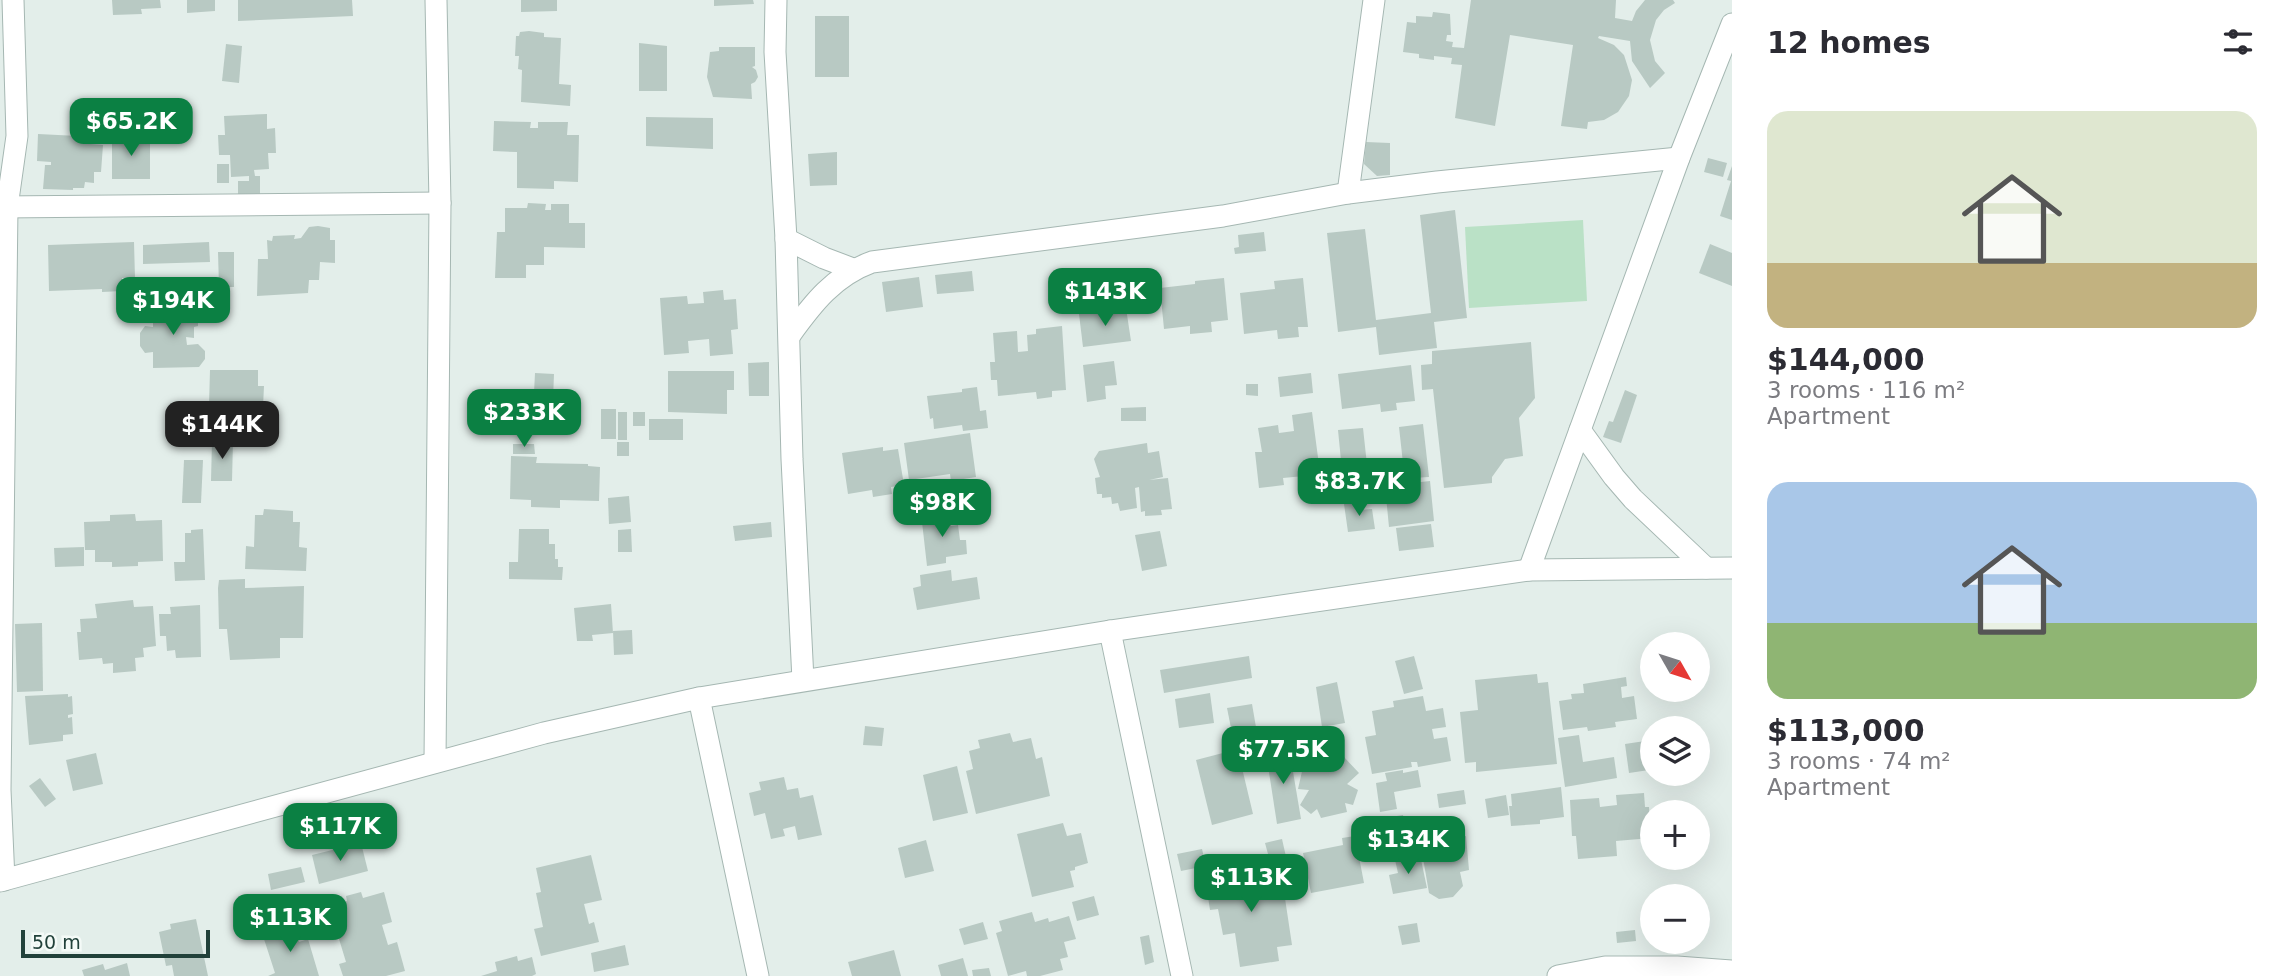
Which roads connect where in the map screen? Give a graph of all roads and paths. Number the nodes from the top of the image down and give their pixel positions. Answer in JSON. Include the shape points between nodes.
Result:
{"nodes":[{"id":1,"x":13,"y":0,"type":"edge"},
{"id":2,"x":436,"y":0,"type":"edge"},
{"id":3,"x":776,"y":0,"type":"edge"},
{"id":4,"x":1374,"y":0,"type":"edge"},
{"id":5,"x":1732,"y":24,"type":"edge"},
{"id":6,"x":1679,"y":158,"type":"junction"},
{"id":7,"x":1348,"y":193,"type":"junction"},
{"id":8,"x":440,"y":203,"type":"junction"},
{"id":9,"x":4,"y":207,"type":"edge"},
{"id":10,"x":786,"y":239,"type":"junction"},
{"id":11,"x":853,"y":269,"type":"junction"},
{"id":12,"x":790,"y":335,"type":"junction"},
{"id":13,"x":1580,"y":430,"type":"junction"},
{"id":14,"x":1706,"y":568,"type":"junction"},
{"id":15,"x":1732,"y":568,"type":"edge"},
{"id":16,"x":1529,"y":570,"type":"junction"},
{"id":17,"x":1110,"y":631,"type":"junction"},
{"id":18,"x":803,"y":680,"type":"junction"},
{"id":19,"x":699,"y":698,"type":"junction"},
{"id":20,"x":435,"y":762,"type":"junction"},
{"id":21,"x":2,"y":880,"type":"edge"},
{"id":22,"x":1732,"y":971,"type":"edge"},
{"id":23,"x":758,"y":976,"type":"edge"},
{"id":24,"x":1182,"y":976,"type":"edge"},
{"id":25,"x":1558,"y":976,"type":"edge"}],
"edges":[{"from":1,"to":9,"type":"street","via":[[17,136]]},
{"from":2,"to":8,"type":"street"},
{"from":3,"to":10,"type":"street"},
{"from":4,"to":7,"type":"street"},
{"from":5,"to":6,"type":"street"},
{"from":6,"to":7,"type":"street"},
{"from":6,"to":13,"type":"street"},
{"from":7,"to":11,"type":"street","via":[[1223,216],[889,259]]},
{"from":8,"to":9,"type":"street"},
{"from":8,"to":20,"type":"street"},
{"from":9,"to":21,"type":"street"},
{"from":10,"to":11,"type":"street"},
{"from":10,"to":12,"type":"street"},
{"from":11,"to":12,"type":"street","via":[[827,288]]},
{"from":12,"to":18,"type":"street"},
{"from":13,"to":14,"type":"street","via":[[1633,499]]},
{"from":13,"to":16,"type":"street"},
{"from":14,"to":15,"type":"street"},
{"from":14,"to":16,"type":"street"},
{"from":16,"to":17,"type":"street"},
{"from":17,"to":18,"type":"street"},
{"from":17,"to":24,"type":"street"},
{"from":18,"to":19,"type":"street"},
{"from":19,"to":20,"type":"street"},
{"from":19,"to":23,"type":"street"},
{"from":20,"to":21,"type":"street"},
{"from":22,"to":25,"type":"street","via":[[1605,967]]}]}
